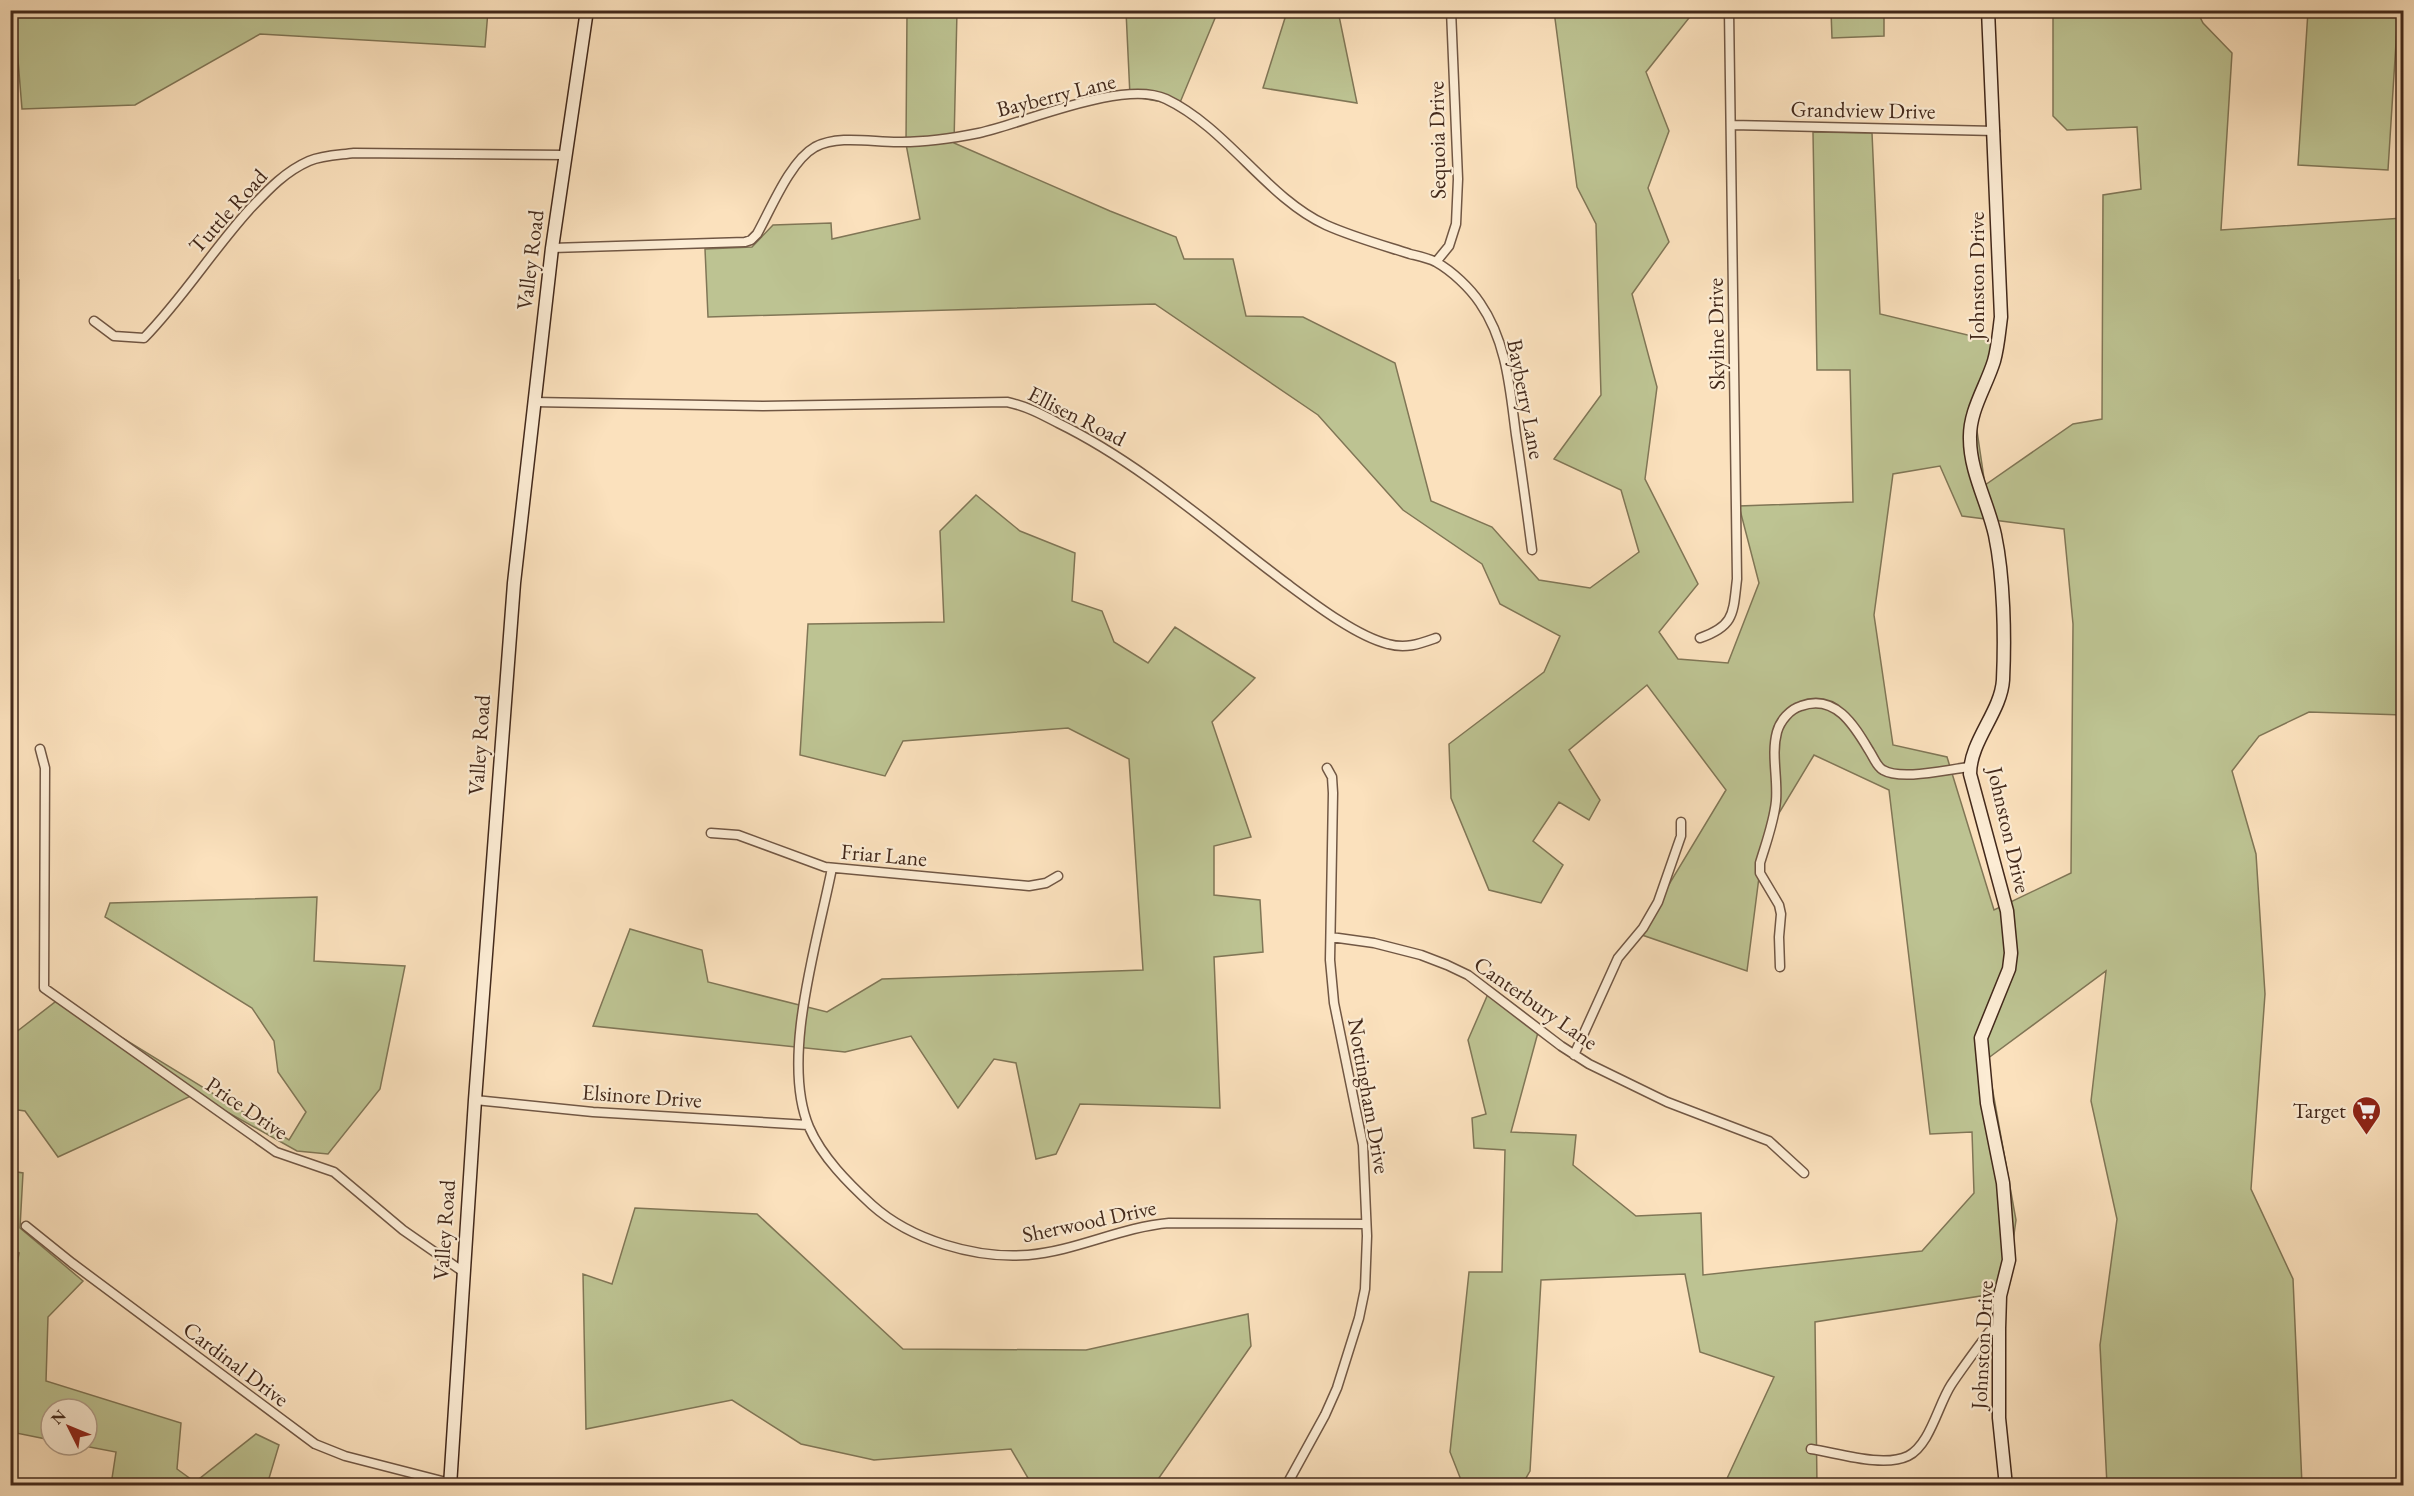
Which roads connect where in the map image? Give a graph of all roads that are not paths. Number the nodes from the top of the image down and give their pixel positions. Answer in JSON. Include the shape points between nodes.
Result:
{"nodes":[{"id":1,"x":587,"y":10,"type":"edge"},
{"id":2,"x":1451,"y":10,"type":"edge"},
{"id":3,"x":1730,"y":10,"type":"edge"},
{"id":4,"x":1988,"y":10,"type":"edge"},
{"id":5,"x":1731,"y":125,"type":"junction"},
{"id":6,"x":1995,"y":131,"type":"junction"},
{"id":7,"x":565,"y":155,"type":"junction"},
{"id":8,"x":552,"y":248,"type":"junction"},
{"id":9,"x":1436,"y":262,"type":"junction"},
{"id":10,"x":94,"y":321,"type":"dead end"},
{"id":11,"x":533,"y":402,"type":"junction"},
{"id":12,"x":1532,"y":550,"type":"dead end"},
{"id":13,"x":1436,"y":638,"type":"dead end"},
{"id":14,"x":1700,"y":638,"type":"dead end"},
{"id":15,"x":40,"y":749,"type":"dead end"},
{"id":16,"x":1970,"y":767,"type":"junction"},
{"id":17,"x":1327,"y":768,"type":"dead end"},
{"id":18,"x":1681,"y":822,"type":"dead end"},
{"id":19,"x":711,"y":833,"type":"dead end"},
{"id":20,"x":832,"y":868,"type":"junction"},
{"id":21,"x":1058,"y":876,"type":"dead end"},
{"id":22,"x":1332,"y":937,"type":"junction"},
{"id":23,"x":1780,"y":967,"type":"dead end"},
{"id":24,"x":1574,"y":1055,"type":"junction"},
{"id":25,"x":474,"y":1100,"type":"junction"},
{"id":26,"x":808,"y":1125,"type":"junction"},
{"id":27,"x":1804,"y":1173,"type":"dead end"},
{"id":28,"x":1366,"y":1224,"type":"junction"},
{"id":29,"x":26,"y":1226,"type":"dead end"},
{"id":30,"x":462,"y":1271,"type":"junction"},
{"id":31,"x":1999,"y":1328,"type":"junction"},
{"id":32,"x":1812,"y":1449,"type":"dead end"},
{"id":33,"x":450,"y":1484,"type":"edge"},
{"id":34,"x":1286,"y":1485,"type":"edge"},
{"id":35,"x":2006,"y":1485,"type":"edge"}],
"edges":[{"from":1,"to":7,"type":"street","name":"Valley Road"},
{"from":2,"to":9,"type":"street","name":"Sequoia Drive","via":[[1458,179],[1456,224],[1449,246]]},
{"from":3,"to":5,"type":"street","name":"Skyline Drive"},
{"from":4,"to":6,"type":"street","name":"Johnston Drive"},
{"from":5,"to":6,"type":"street","name":"Grandview Drive"},
{"from":5,"to":14,"type":"street","name":"Skyline Drive","via":[[1737,579],[1733,614],[1716,632]]},
{"from":6,"to":16,"type":"street","name":"Johnston Drive","via":[[2001,316],[1998,345],[1973,414],[1970,439],[1976,477],[1995,540],[2002,603],[2003,684]]},
{"from":7,"to":8,"type":"street","name":"Valley Road"},
{"from":7,"to":10,"type":"street","name":"Tuttle Road","via":[[354,153],[314,159],[270,188],[222,240],[166,316],[144,338],[114,336]]},
{"from":8,"to":9,"type":"street","name":"Bayberry Lane","via":[[745,242],[757,234],[804,155],[824,143],[916,142],[978,133],[1096,99],[1145,94],[1166,99],[1189,112],[1310,216]]},
{"from":8,"to":11,"type":"street","name":"Valley Road"},
{"from":9,"to":12,"type":"street","name":"Bayberry Lane","via":[[1479,301],[1499,340],[1509,382]]},
{"from":11,"to":13,"type":"street","name":"Ellisen Road","via":[[1022,405],[1089,438],[1125,461],[1307,598],[1360,632],[1387,644],[1410,647]]},
{"from":11,"to":25,"type":"street","name":"Valley Road","via":[[504,703]]},
{"from":15,"to":30,"type":"street","name":"Price Drive","via":[[45,768],[44,988],[276,1152],[334,1172],[403,1230]]},
{"from":16,"to":23,"type":"street","via":[[1893,774],[1881,769],[1853,724],[1831,706],[1811,702],[1793,709],[1778,732],[1776,802],[1760,863],[1765,886],[1781,914]]},
{"from":16,"to":31,"type":"street","name":"Johnston Drive","via":[[2010,934],[2009,969],[1981,1038],[1986,1093],[2003,1183],[2009,1260],[2000,1296]]},
{"from":17,"to":22,"type":"street","name":"Nottingham Drive","via":[[1334,793]]},
{"from":18,"to":24,"type":"street","via":[[1681,836],[1658,902],[1618,958]]},
{"from":19,"to":20,"type":"street","name":"Friar Lane","via":[[738,835]]},
{"from":20,"to":21,"type":"street","name":"Friar Lane","via":[[1029,886]]},
{"from":20,"to":26,"type":"street","name":"Sherwood Drive","via":[[800,1022],[798,1059]]},
{"from":22,"to":24,"type":"street","name":"Canterbury Lane","via":[[1374,943],[1447,965],[1478,982]]},
{"from":22,"to":28,"type":"street","name":"Nottingham Drive","via":[[1334,1004],[1363,1145]]},
{"from":24,"to":27,"type":"street","name":"Canterbury Lane","via":[[1667,1102],[1769,1141]]},
{"from":25,"to":26,"type":"street","name":"Elsinore Drive","via":[[593,1112]]},
{"from":25,"to":30,"type":"street","name":"Valley Road"},
{"from":26,"to":28,"type":"street","name":"Sherwood Drive","via":[[840,1173],[884,1216],[913,1234],[962,1249],[1028,1255],[1169,1222]]},
{"from":28,"to":34,"type":"street","name":"Nottingham Drive","via":[[1365,1290],[1359,1318],[1337,1388]]},
{"from":29,"to":33,"type":"street","name":"Cardinal Drive","via":[[315,1444]]},
{"from":30,"to":33,"type":"street","name":"Valley Road"},
{"from":31,"to":32,"type":"street","via":[[1982,1341],[1950,1387],[1930,1429],[1907,1456],[1874,1460]]},
{"from":31,"to":35,"type":"street","name":"Johnston Drive","via":[[1999,1418]]}]}
